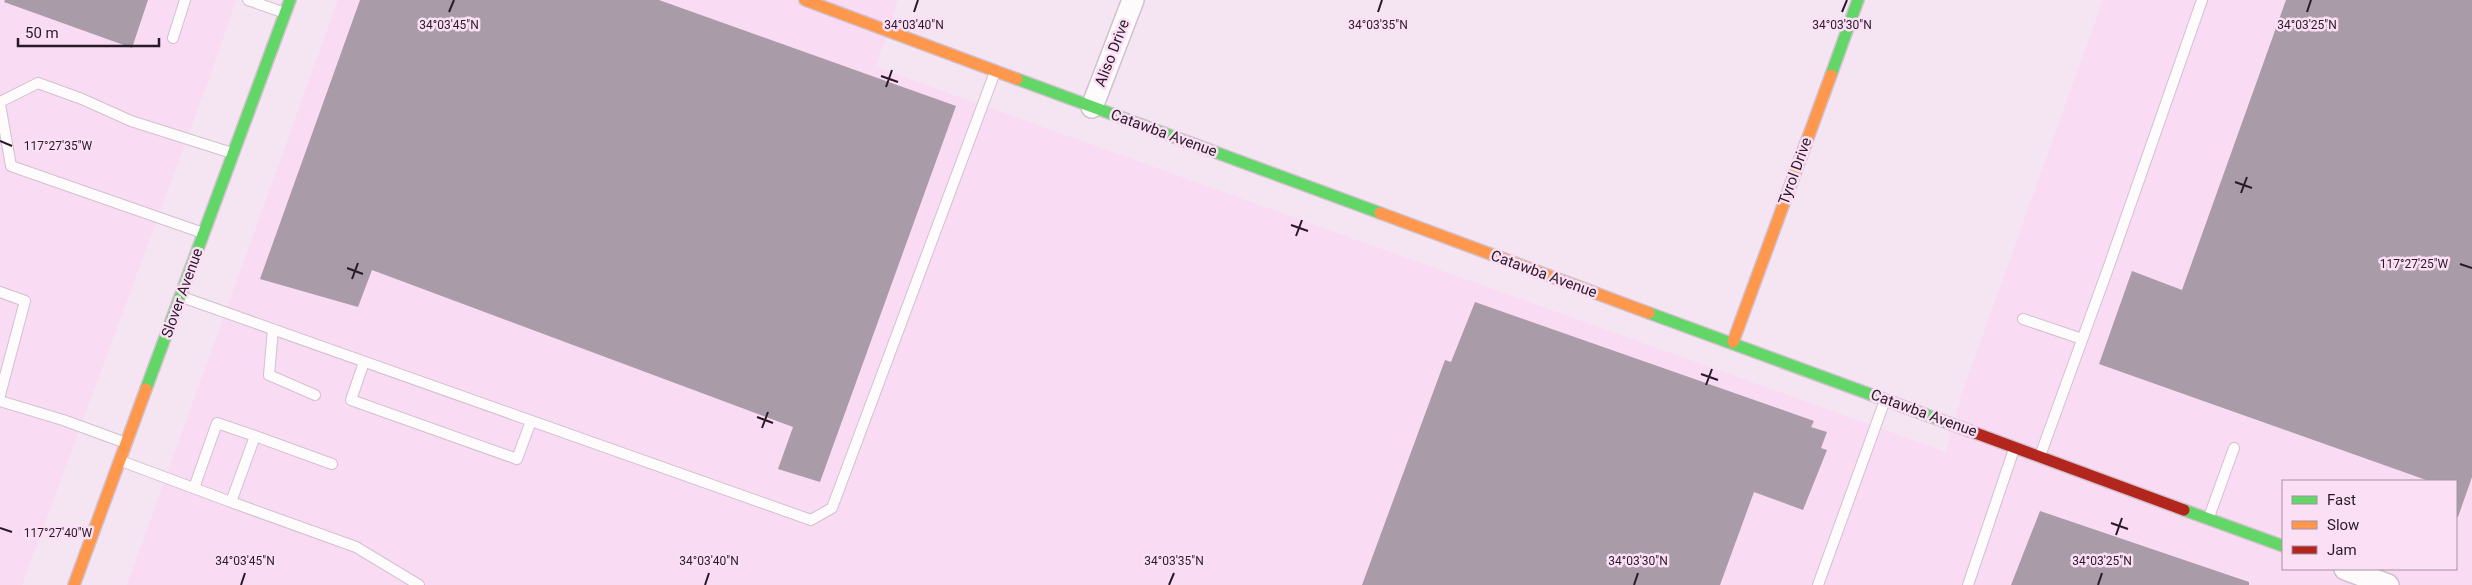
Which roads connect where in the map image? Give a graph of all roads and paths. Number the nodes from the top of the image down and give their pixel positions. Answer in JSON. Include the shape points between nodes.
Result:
{"nodes":[{"id":1,"x":186,"y":0,"type":"edge"},
{"id":2,"x":248,"y":0,"type":"edge"},
{"id":3,"x":290,"y":0,"type":"edge"},
{"id":4,"x":805,"y":0,"type":"edge"},
{"id":5,"x":1132,"y":0,"type":"edge"},
{"id":6,"x":1858,"y":0,"type":"edge"},
{"id":7,"x":2202,"y":0,"type":"edge"},
{"id":8,"x":286,"y":13,"type":"junction"},
{"id":9,"x":172,"y":38,"type":"dead end"},
{"id":10,"x":996,"y":71,"type":"junction"},
{"id":11,"x":0,"y":103,"type":"edge"},
{"id":12,"x":1092,"y":107,"type":"junction"},
{"id":13,"x":234,"y":154,"type":"junction"},
{"id":14,"x":204,"y":234,"type":"junction"},
{"id":15,"x":0,"y":292,"type":"edge"},
{"id":16,"x":181,"y":297,"type":"junction"},
{"id":17,"x":2023,"y":319,"type":"dead end"},
{"id":18,"x":272,"y":329,"type":"junction"},
{"id":19,"x":2082,"y":339,"type":"junction"},
{"id":20,"x":1733,"y":342,"type":"junction"},
{"id":21,"x":364,"y":362,"type":"junction"},
{"id":22,"x":0,"y":395,"type":"edge"},
{"id":23,"x":316,"y":395,"type":"dead end"},
{"id":24,"x":1886,"y":400,"type":"junction"},
{"id":25,"x":0,"y":401,"type":"edge"},
{"id":26,"x":531,"y":421,"type":"junction"},
{"id":27,"x":255,"y":436,"type":"junction"},
{"id":28,"x":127,"y":444,"type":"junction"},
{"id":29,"x":2015,"y":446,"type":"junction"},
{"id":30,"x":2234,"y":448,"type":"dead end"},
{"id":31,"x":2040,"y":456,"type":"junction"},
{"id":32,"x":120,"y":461,"type":"junction"},
{"id":33,"x":332,"y":464,"type":"dead end"},
{"id":34,"x":194,"y":488,"type":"junction"},
{"id":35,"x":231,"y":502,"type":"junction"},
{"id":36,"x":2208,"y":518,"type":"junction"},
{"id":37,"x":2282,"y":546,"type":"edge"},
{"id":38,"x":2348,"y":570,"type":"edge"},
{"id":39,"x":74,"y":585,"type":"edge"},
{"id":40,"x":419,"y":585,"type":"edge"},
{"id":41,"x":1818,"y":585,"type":"edge"},
{"id":42,"x":1968,"y":585,"type":"edge"},
{"id":43,"x":2388,"y":585,"type":"edge"}],
"edges":[{"from":1,"to":9,"type":"lane"},
{"from":2,"to":8,"type":"lane"},
{"from":3,"to":8,"type":"street","name":"Slover Avenue"},
{"from":4,"to":10,"type":"street","name":"Catawba Avenue"},
{"from":5,"to":12,"type":"street","name":"Aliso Drive"},
{"from":6,"to":20,"type":"street","name":"Tyrol Drive"},
{"from":7,"to":19,"type":"lane"},
{"from":8,"to":13,"type":"street","name":"Slover Avenue"},
{"from":10,"to":12,"type":"street","name":"Catawba Avenue"},
{"from":10,"to":26,"type":"lane","via":[[832,508],[811,520]]},
{"from":11,"to":13,"type":"lane","via":[[38,83],[131,121]]},
{"from":11,"to":14,"type":"lane","via":[[10,166]]},
{"from":12,"to":20,"type":"street","name":"Catawba Avenue"},
{"from":13,"to":14,"type":"street","name":"Slover Avenue"},
{"from":14,"to":16,"type":"street","name":"Slover Avenue"},
{"from":15,"to":22,"type":"lane","via":[[25,302]]},
{"from":16,"to":18,"type":"lane"},
{"from":16,"to":28,"type":"street","name":"Slover Avenue"},
{"from":17,"to":19,"type":"lane"},
{"from":18,"to":21,"type":"lane"},
{"from":18,"to":23,"type":"lane","via":[[269,375]]},
{"from":19,"to":31,"type":"lane"},
{"from":20,"to":24,"type":"street","name":"Catawba Avenue"},
{"from":21,"to":26,"type":"lane"},
{"from":21,"to":26,"type":"lane","via":[[351,400],[517,459]]},
{"from":24,"to":29,"type":"street","name":"Catawba Avenue"},
{"from":24,"to":41,"type":"lane"},
{"from":25,"to":28,"type":"lane"},
{"from":27,"to":33,"type":"lane"},
{"from":27,"to":34,"type":"lane","via":[[218,423]]},
{"from":27,"to":35,"type":"lane"},
{"from":28,"to":32,"type":"street","name":"Slover Avenue"},
{"from":29,"to":31,"type":"street","name":"Catawba Avenue"},
{"from":29,"to":42,"type":"lane"},
{"from":30,"to":36,"type":"lane"},
{"from":31,"to":36,"type":"street","name":"Catawba Avenue"},
{"from":32,"to":34,"type":"lane"},
{"from":32,"to":39,"type":"street","name":"Slover Avenue"},
{"from":34,"to":35,"type":"lane"},
{"from":35,"to":40,"type":"lane","via":[[356,547]]},
{"from":36,"to":37,"type":"street","name":"Catawba Avenue"},
{"from":38,"to":43,"type":"street"}]}
